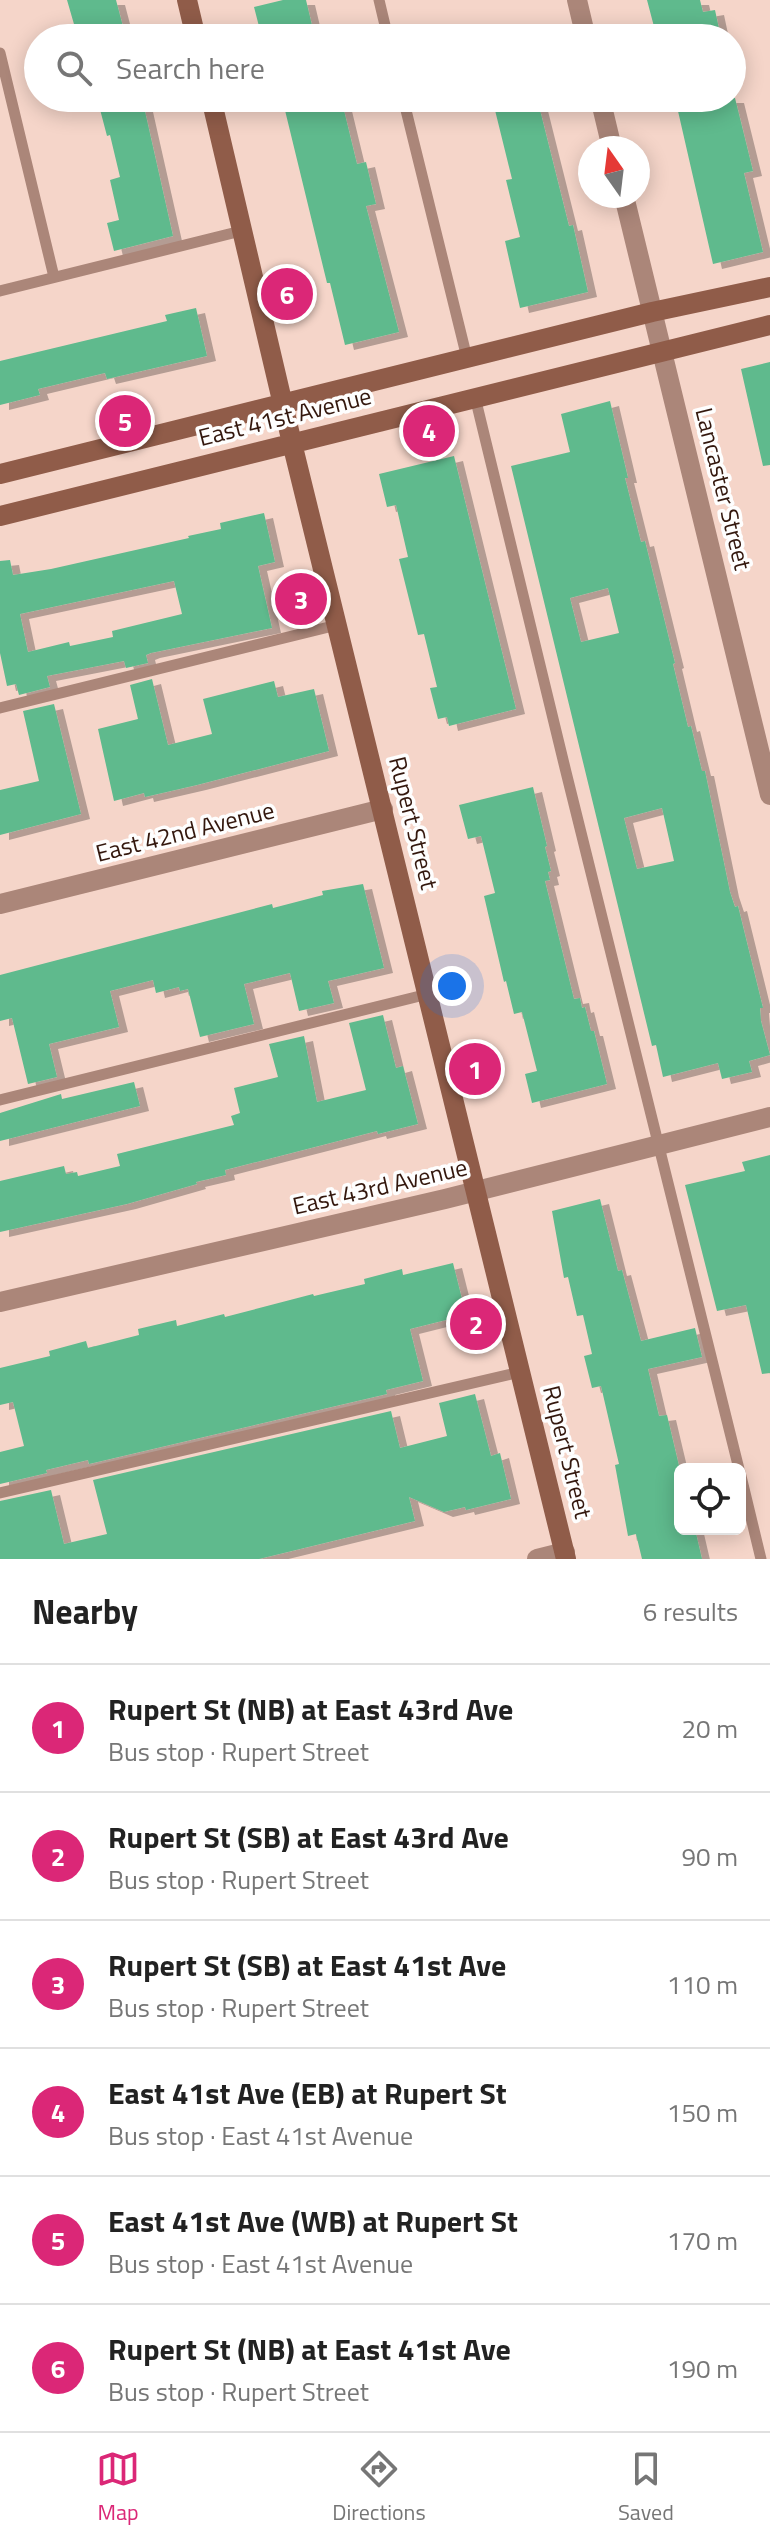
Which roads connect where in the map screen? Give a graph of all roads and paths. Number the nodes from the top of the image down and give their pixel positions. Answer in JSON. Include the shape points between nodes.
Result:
{"nodes":[{"id":1,"x":187,"y":0,"type":"edge"},
{"id":2,"x":379,"y":0,"type":"edge"},
{"id":3,"x":577,"y":0,"type":"edge"},
{"id":4,"x":193,"y":24,"type":"edge"},
{"id":5,"x":385,"y":24,"type":"edge"},
{"id":6,"x":583,"y":24,"type":"edge"},
{"id":7,"x":0,"y":53,"type":"edge"},
{"id":8,"x":214,"y":112,"type":"edge"},
{"id":9,"x":406,"y":112,"type":"edge"},
{"id":10,"x":603,"y":112,"type":"edge"},
{"id":11,"x":609,"y":136,"type":"edge"},
{"id":12,"x":627,"y":208,"type":"edge"},
{"id":13,"x":241,"y":231,"type":"junction"},
{"id":14,"x":54,"y":277,"type":"junction"},
{"id":15,"x":770,"y":287,"type":"edge"},
{"id":16,"x":0,"y":291,"type":"edge"},
{"id":17,"x":652,"y":312,"type":"junction"},
{"id":18,"x":770,"y":325,"type":"edge"},
{"id":19,"x":662,"y":352,"type":"junction"},
{"id":20,"x":467,"y":358,"type":"junction"},
{"id":21,"x":475,"y":397,"type":"junction"},
{"id":22,"x":283,"y":404,"type":"junction"},
{"id":23,"x":292,"y":443,"type":"junction"},
{"id":24,"x":0,"y":474,"type":"edge"},
{"id":25,"x":0,"y":516,"type":"edge"},
{"id":26,"x":337,"y":625,"type":"junction"},
{"id":27,"x":0,"y":708,"type":"edge"},
{"id":28,"x":770,"y":795,"type":"edge"},
{"id":29,"x":383,"y":809,"type":"junction"},
{"id":30,"x":0,"y":904,"type":"edge"},
{"id":31,"x":428,"y":994,"type":"junction"},
{"id":32,"x":0,"y":1100,"type":"edge"},
{"id":33,"x":770,"y":1117,"type":"edge"},
{"id":34,"x":659,"y":1144,"type":"junction"},
{"id":35,"x":477,"y":1191,"type":"junction"},
{"id":36,"x":0,"y":1302,"type":"edge"},
{"id":37,"x":520,"y":1372,"type":"junction"},
{"id":38,"x":738,"y":1463,"type":"edge"},
{"id":39,"x":0,"y":1493,"type":"edge"},
{"id":40,"x":746,"y":1495,"type":"edge"},
{"id":41,"x":566,"y":1556,"type":"edge"},
{"id":42,"x":537,"y":1559,"type":"edge"},
{"id":43,"x":761,"y":1559,"type":"edge"}],
"edges":[{"from":1,"to":4,"type":"main road"},
{"from":2,"to":5,"type":"lane"},
{"from":3,"to":6,"type":"street"},
{"from":7,"to":14,"type":"lane"},
{"from":8,"to":13,"type":"main road","name":"Rupert Street"},
{"from":9,"to":20,"type":"lane"},
{"from":10,"to":11,"type":"street"},
{"from":12,"to":17,"type":"street","name":"Lancaster Street"},
{"from":13,"to":14,"type":"lane"},
{"from":13,"to":22,"type":"main road","name":"Rupert Street"},
{"from":14,"to":16,"type":"lane"},
{"from":15,"to":17,"type":"main road","name":"East 41st Avenue"},
{"from":17,"to":19,"type":"street","name":"Lancaster Street"},
{"from":17,"to":20,"type":"main road","name":"East 41st Avenue"},
{"from":18,"to":19,"type":"main road","name":"East 41st Avenue"},
{"from":19,"to":21,"type":"main road","name":"East 41st Avenue"},
{"from":19,"to":28,"type":"street","name":"Lancaster Street"},
{"from":20,"to":22,"type":"main road","name":"East 41st Avenue"},
{"from":21,"to":23,"type":"main road","name":"East 41st Avenue"},
{"from":21,"to":34,"type":"lane"},
{"from":22,"to":23,"type":"main road","name":"Rupert Street"},
{"from":22,"to":24,"type":"main road","name":"East 41st Avenue"},
{"from":23,"to":25,"type":"main road","name":"East 41st Avenue"},
{"from":23,"to":26,"type":"main road","name":"Rupert Street"},
{"from":26,"to":27,"type":"lane"},
{"from":26,"to":29,"type":"main road","name":"Rupert Street"},
{"from":29,"to":30,"type":"street","name":"East 42nd Avenue"},
{"from":29,"to":31,"type":"main road","name":"Rupert Street"},
{"from":31,"to":32,"type":"lane"},
{"from":31,"to":35,"type":"main road","name":"Rupert Street"},
{"from":33,"to":34,"type":"street","name":"East 43rd Avenue"},
{"from":34,"to":35,"type":"street","name":"East 43rd Avenue"},
{"from":34,"to":38,"type":"lane"},
{"from":35,"to":36,"type":"street","name":"East 43rd Avenue"},
{"from":35,"to":37,"type":"main road","name":"Rupert Street"},
{"from":37,"to":39,"type":"lane"},
{"from":37,"to":41,"type":"main road","name":"Rupert Street"},
{"from":40,"to":43,"type":"lane"},
{"from":41,"to":42,"type":"street"}]}
